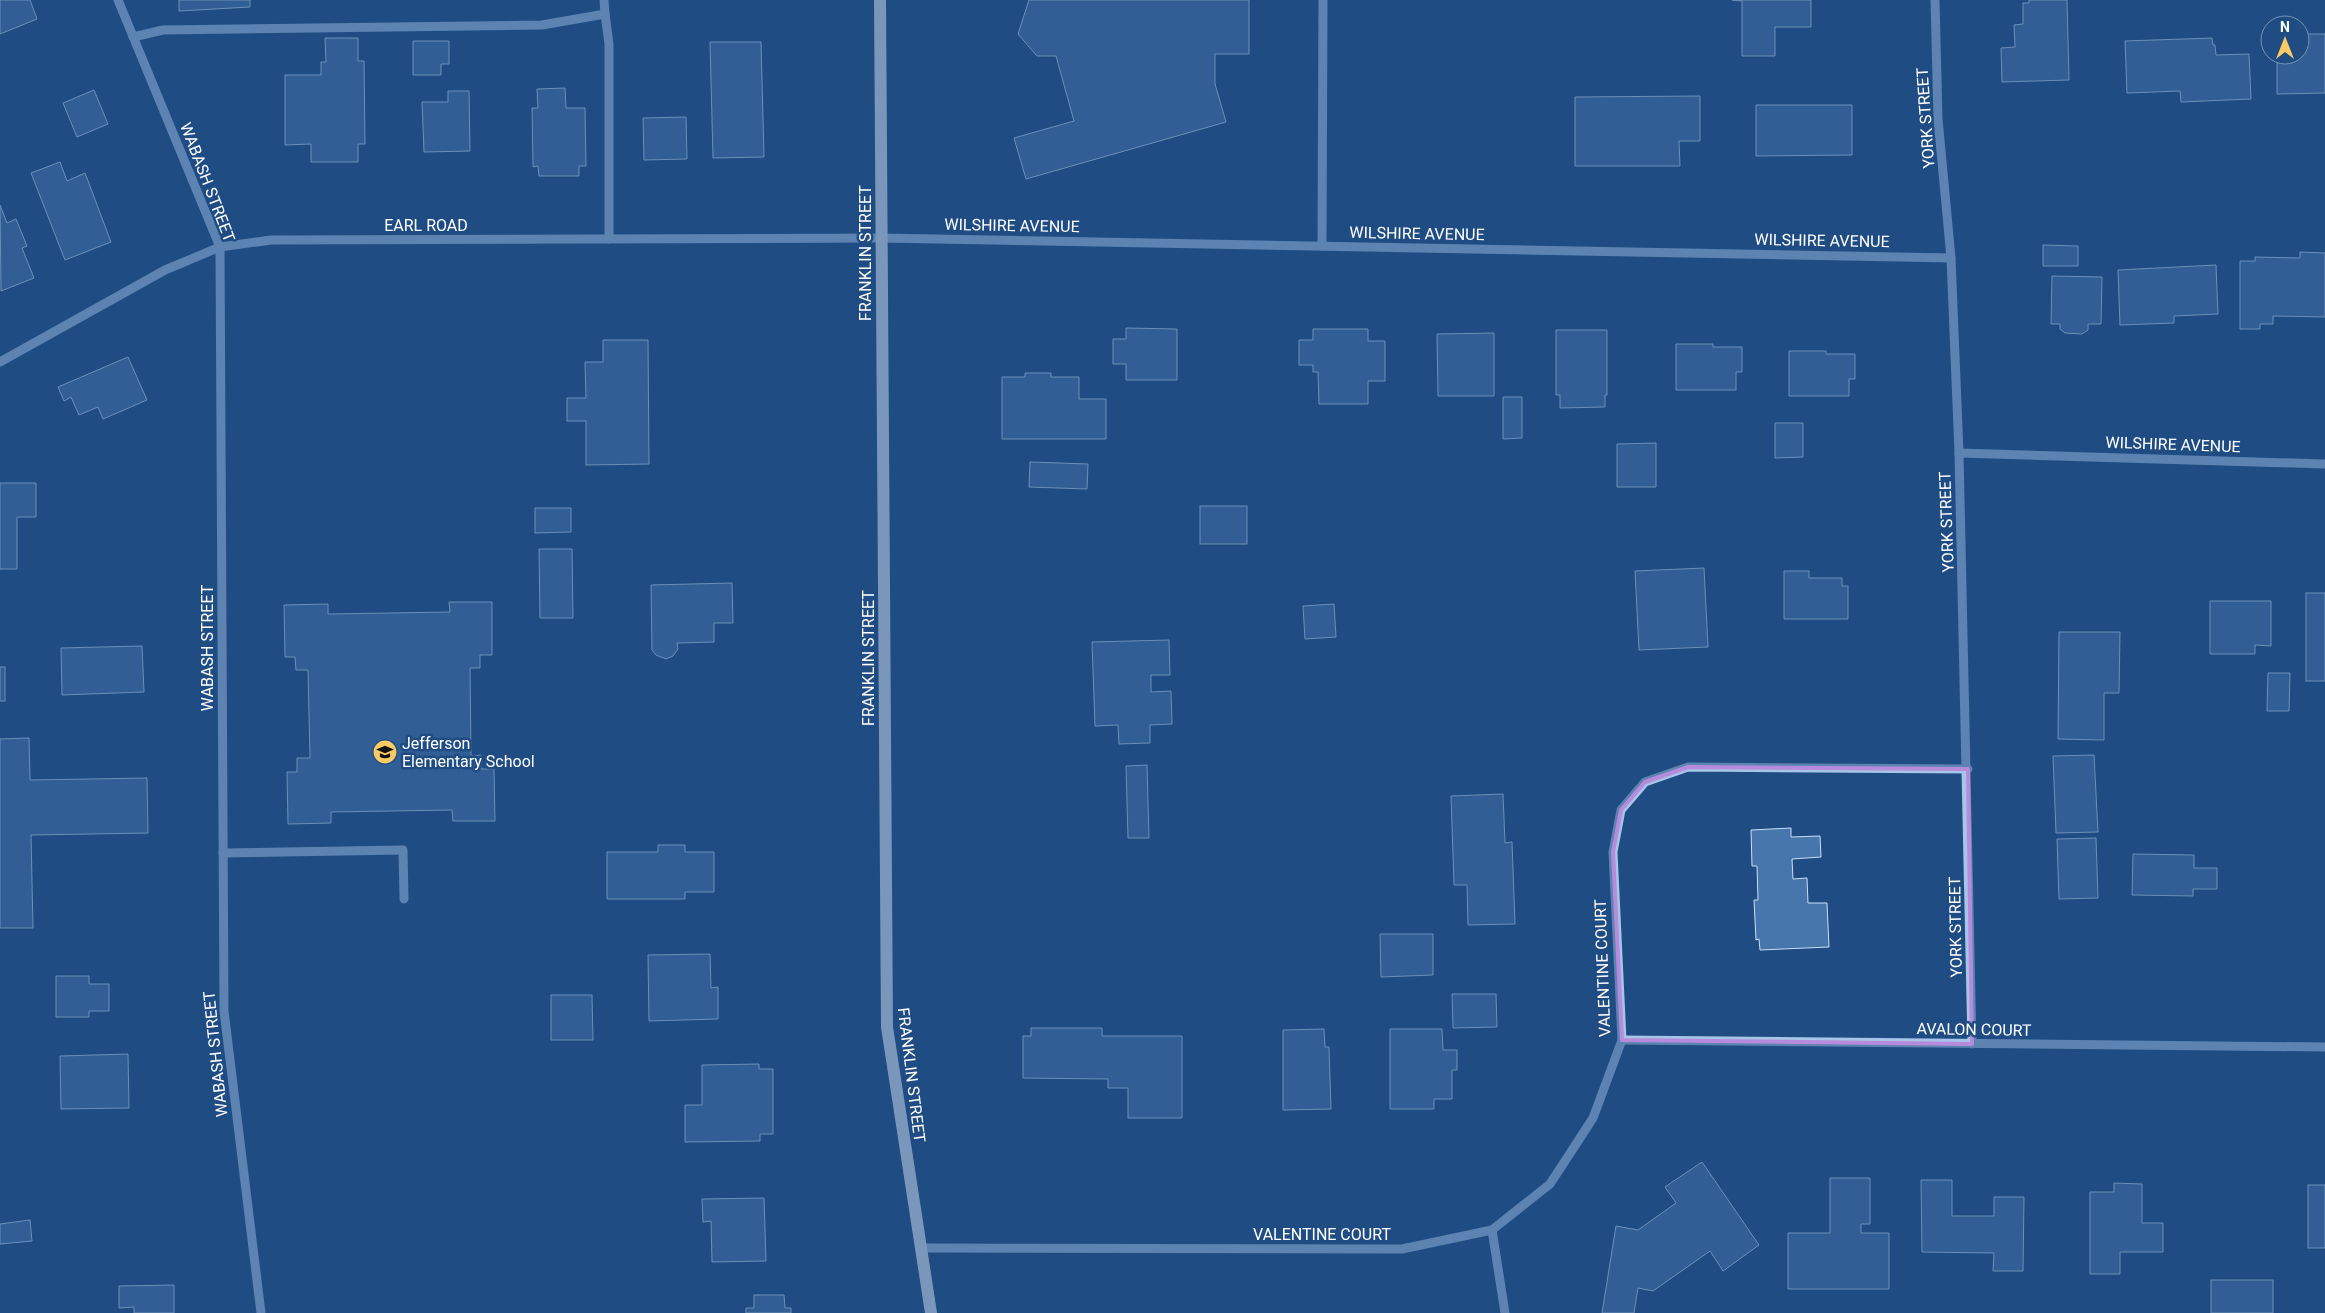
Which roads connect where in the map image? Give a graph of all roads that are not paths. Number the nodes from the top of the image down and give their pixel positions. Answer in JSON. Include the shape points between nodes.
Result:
{"nodes":[{"id":1,"x":118,"y":0,"type":"edge"},
{"id":2,"x":604,"y":0,"type":"edge"},
{"id":3,"x":880,"y":0,"type":"edge"},
{"id":4,"x":1323,"y":0,"type":"edge"},
{"id":5,"x":1935,"y":0,"type":"edge"},
{"id":6,"x":605,"y":14,"type":"junction"},
{"id":7,"x":133,"y":37,"type":"junction"},
{"id":8,"x":882,"y":238,"type":"junction"},
{"id":9,"x":609,"y":239,"type":"junction"},
{"id":10,"x":1322,"y":246,"type":"junction"},
{"id":11,"x":220,"y":247,"type":"junction"},
{"id":12,"x":1951,"y":258,"type":"junction"},
{"id":13,"x":0,"y":362,"type":"edge"},
{"id":14,"x":1959,"y":453,"type":"junction"},
{"id":15,"x":2325,"y":464,"type":"edge"},
{"id":16,"x":1968,"y":769,"type":"junction"},
{"id":17,"x":223,"y":853,"type":"junction"},
{"id":18,"x":404,"y":899,"type":"dead end"},
{"id":19,"x":1622,"y":1040,"type":"junction"},
{"id":20,"x":1972,"y":1044,"type":"junction"},
{"id":21,"x":2325,"y":1047,"type":"edge"},
{"id":22,"x":1492,"y":1230,"type":"junction"},
{"id":23,"x":921,"y":1248,"type":"junction"},
{"id":24,"x":261,"y":1313,"type":"edge"},
{"id":25,"x":931,"y":1313,"type":"edge"},
{"id":26,"x":1505,"y":1313,"type":"edge"}],
"edges":[{"from":1,"to":7,"type":"street","name":"WABASH STREET"},
{"from":2,"to":6,"type":"street"},
{"from":3,"to":8,"type":"main road","name":"FRANKLIN STREET"},
{"from":4,"to":10,"type":"street"},
{"from":5,"to":12,"type":"street","name":"YORK STREET","via":[[1938,119]]},
{"from":6,"to":7,"type":"street","via":[[542,25],[163,30]]},
{"from":6,"to":9,"type":"street","via":[[609,44]]},
{"from":7,"to":11,"type":"street","name":"WABASH STREET"},
{"from":8,"to":9,"type":"street","name":"EARL ROAD"},
{"from":8,"to":10,"type":"street","name":"WILSHIRE AVENUE"},
{"from":8,"to":23,"type":"main road","name":"FRANKLIN STREET","via":[[886,1027]]},
{"from":9,"to":11,"type":"street","name":"EARL ROAD","via":[[271,240]]},
{"from":10,"to":12,"type":"street","name":"WILSHIRE AVENUE"},
{"from":11,"to":13,"type":"street","name":"EARL ROAD","via":[[165,270]]},
{"from":11,"to":17,"type":"street","name":"WABASH STREET"},
{"from":12,"to":14,"type":"street","name":"YORK STREET"},
{"from":14,"to":15,"type":"street","name":"WILSHIRE AVENUE"},
{"from":14,"to":16,"type":"street","name":"YORK STREET"},
{"from":16,"to":19,"type":"street","name":"VALENTINE COURT","via":[[1688,768],[1645,782],[1620,810],[1613,852]]},
{"from":16,"to":20,"type":"street","name":"YORK STREET"},
{"from":17,"to":18,"type":"street","via":[[403,850]]},
{"from":17,"to":24,"type":"street","name":"WABASH STREET","via":[[224,1011]]},
{"from":19,"to":20,"type":"street","name":"AVALON COURT"},
{"from":19,"to":22,"type":"street","name":"VALENTINE COURT","via":[[1593,1118],[1550,1184]]},
{"from":20,"to":21,"type":"street","name":"AVALON COURT"},
{"from":22,"to":23,"type":"street","name":"VALENTINE COURT","via":[[1402,1249]]},
{"from":22,"to":26,"type":"street"},
{"from":23,"to":25,"type":"main road","name":"FRANKLIN STREET"}]}
